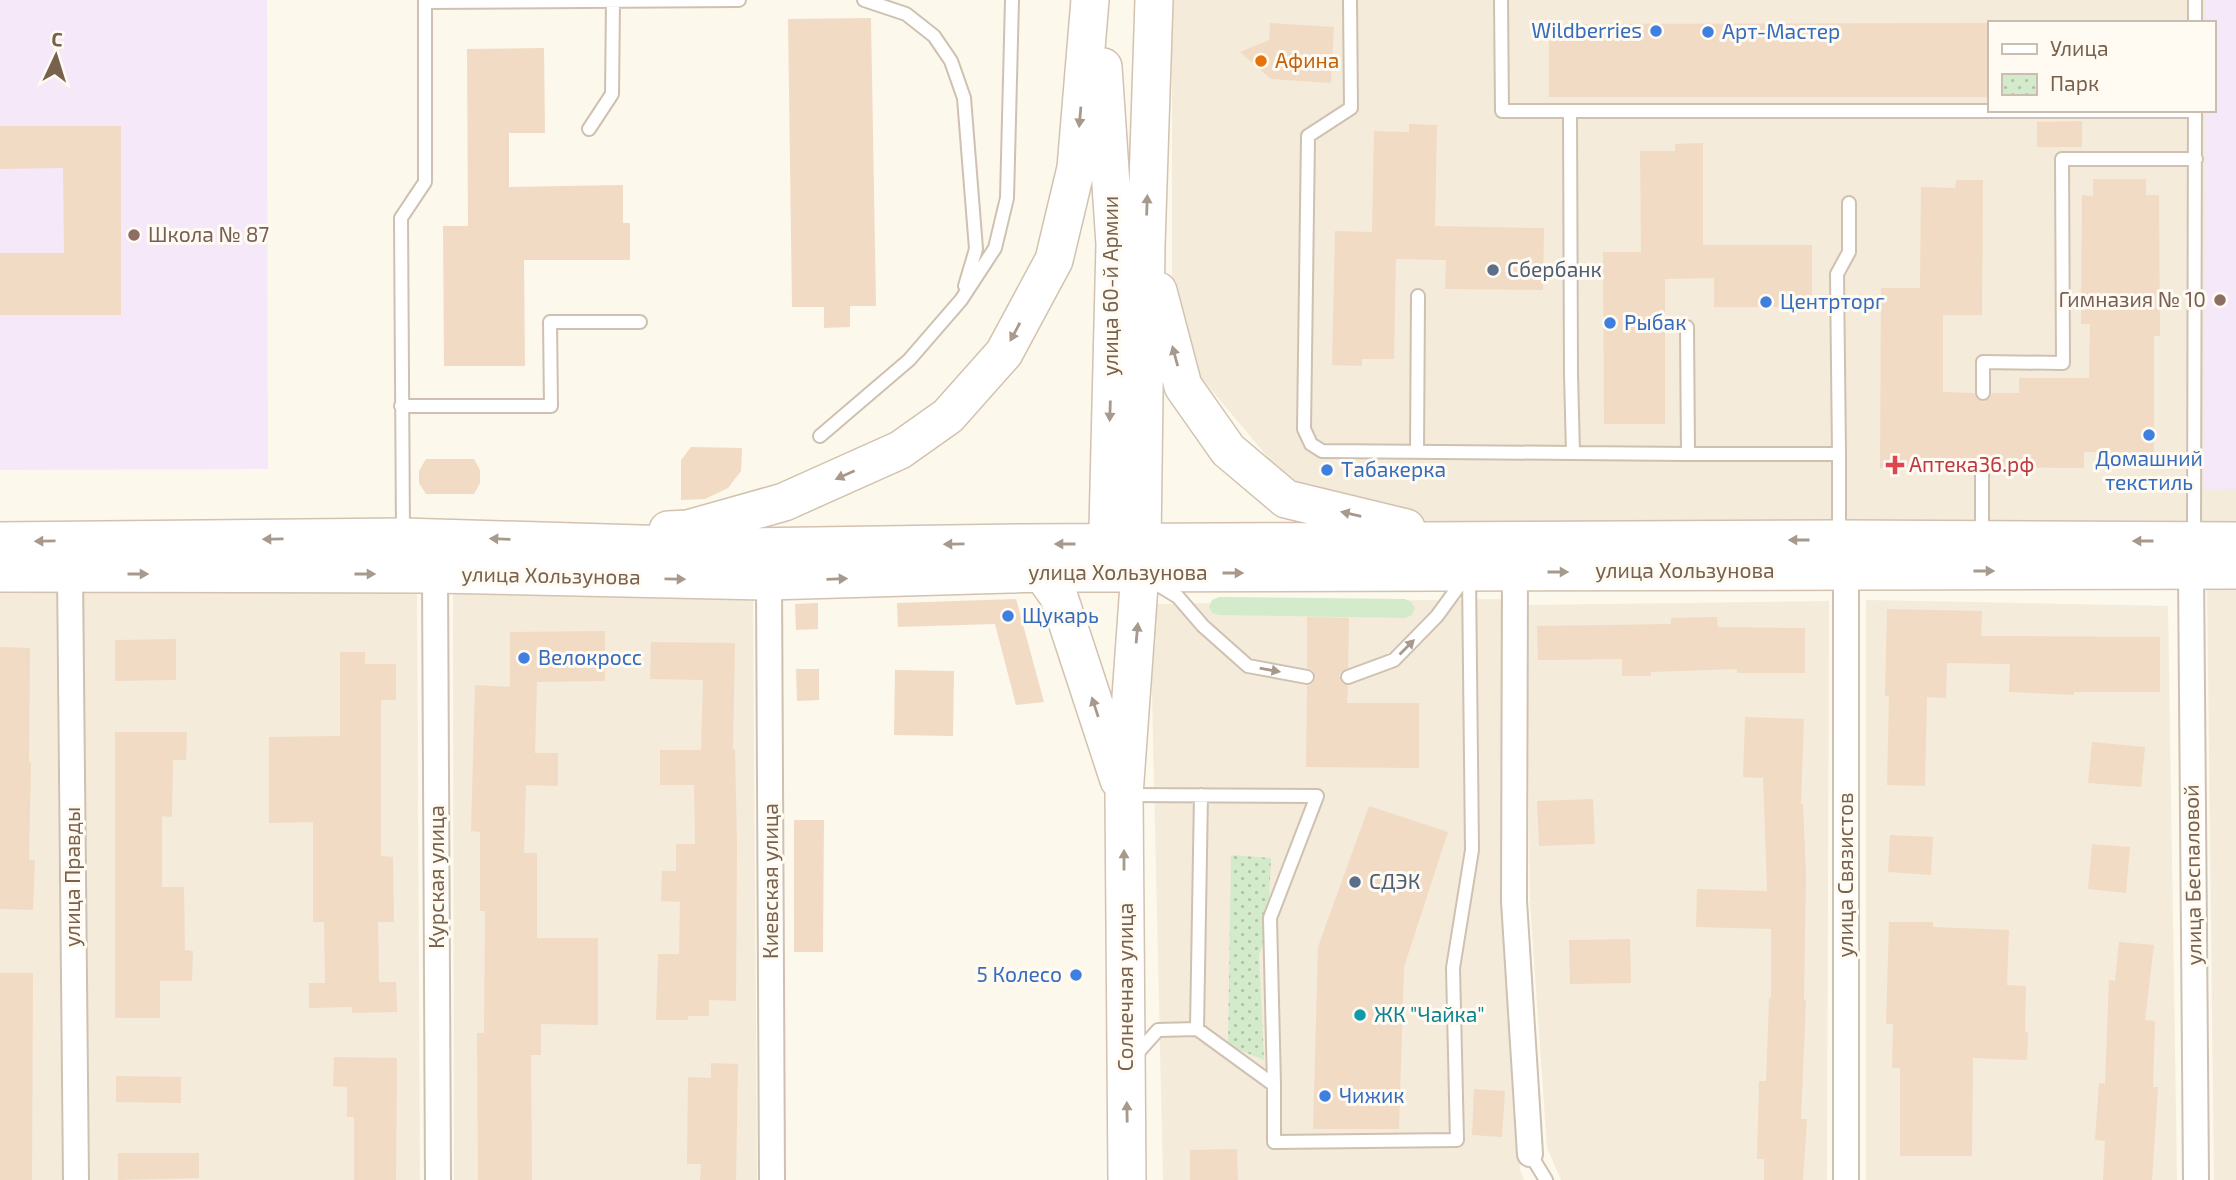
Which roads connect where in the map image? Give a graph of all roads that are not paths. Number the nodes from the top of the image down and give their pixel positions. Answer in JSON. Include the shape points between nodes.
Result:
{"nodes":[{"id":1,"x":675,"y":0,"type":"edge"},
{"id":2,"x":739,"y":0,"type":"edge"},
{"id":3,"x":864,"y":0,"type":"edge"},
{"id":4,"x":1012,"y":0,"type":"edge"},
{"id":5,"x":1090,"y":0,"type":"edge"},
{"id":6,"x":1098,"y":0,"type":"edge"},
{"id":7,"x":1154,"y":0,"type":"edge"},
{"id":8,"x":1350,"y":0,"type":"edge"},
{"id":9,"x":1501,"y":0,"type":"edge"},
{"id":10,"x":2195,"y":0,"type":"edge"},
{"id":11,"x":425,"y":1,"type":"edge"},
{"id":12,"x":538,"y":1,"type":"edge"},
{"id":13,"x":613,"y":1,"type":"edge"},
{"id":14,"x":2195,"y":21,"type":"edge"},
{"id":15,"x":1570,"y":111,"type":"junction"},
{"id":16,"x":1988,"y":111,"type":"edge"},
{"id":17,"x":2195,"y":112,"type":"edge"},
{"id":18,"x":589,"y":129,"type":"dead end"},
{"id":19,"x":2196,"y":159,"type":"junction"},
{"id":20,"x":1849,"y":203,"type":"dead end"},
{"id":21,"x":1146,"y":245,"type":"junction"},
{"id":22,"x":1418,"y":296,"type":"dead end"},
{"id":23,"x":961,"y":300,"type":"junction"},
{"id":24,"x":640,"y":322,"type":"dead end"},
{"id":25,"x":1687,"y":327,"type":"dead end"},
{"id":26,"x":1983,"y":393,"type":"dead end"},
{"id":27,"x":401,"y":407,"type":"junction"},
{"id":28,"x":820,"y":436,"type":"dead end"},
{"id":29,"x":1418,"y":452,"type":"junction"},
{"id":30,"x":1573,"y":453,"type":"junction"},
{"id":31,"x":1688,"y":453,"type":"junction"},
{"id":32,"x":1839,"y":454,"type":"junction"},
{"id":33,"x":1982,"y":469,"type":"dead end"},
{"id":34,"x":403,"y":537,"type":"junction"},
{"id":35,"x":1982,"y":540,"type":"junction"},
{"id":36,"x":0,"y":541,"type":"edge"},
{"id":37,"x":542,"y":541,"type":"junction"},
{"id":38,"x":2236,"y":541,"type":"edge"},
{"id":39,"x":1842,"y":554,"type":"junction"},
{"id":40,"x":2192,"y":555,"type":"junction"},
{"id":41,"x":1467,"y":557,"type":"junction"},
{"id":42,"x":1031,"y":558,"type":"junction"},
{"id":43,"x":1124,"y":558,"type":"junction"},
{"id":44,"x":2236,"y":570,"type":"edge"},
{"id":45,"x":1515,"y":572,"type":"junction"},
{"id":46,"x":0,"y":573,"type":"edge"},
{"id":47,"x":69,"y":574,"type":"junction"},
{"id":48,"x":435,"y":574,"type":"junction"},
{"id":49,"x":769,"y":581,"type":"junction"},
{"id":50,"x":1307,"y":677,"type":"dead end"},
{"id":51,"x":1348,"y":677,"type":"dead end"},
{"id":52,"x":1124,"y":795,"type":"junction"},
{"id":53,"x":1201,"y":795,"type":"junction"},
{"id":54,"x":1197,"y":1029,"type":"junction"},
{"id":55,"x":1126,"y":1066,"type":"junction"},
{"id":56,"x":1274,"y":1085,"type":"junction"},
{"id":57,"x":1530,"y":1154,"type":"joint"},
{"id":58,"x":76,"y":1180,"type":"edge"},
{"id":59,"x":438,"y":1180,"type":"edge"},
{"id":60,"x":772,"y":1180,"type":"edge"},
{"id":61,"x":1127,"y":1180,"type":"edge"},
{"id":62,"x":1546,"y":1180,"type":"edge"},
{"id":63,"x":1846,"y":1180,"type":"edge"},
{"id":64,"x":2196,"y":1180,"type":"edge"}],
"edges":[{"from":1,"to":2,"type":"lane"},
{"from":1,"to":13,"type":"lane"},
{"from":3,"to":23,"type":"lane","via":[[906,14],[934,36],[951,61],[964,98],[976,249]]},
{"from":4,"to":23,"type":"lane","via":[[1007,198],[995,248]]},
{"from":5,"to":37,"type":"main road","one_way":true,"via":[[1076,168],[1054,260],[1004,353],[948,416],[900,450],[784,502],[688,529]]},
{"from":6,"to":43,"type":"main road","name":"улица 60-й Армии","one_way":true,"via":[[1115,244]]},
{"from":21,"to":7,"type":"main road","name":"улица 60-й Армии","one_way":true},
{"from":8,"to":29,"type":"lane","via":[[1351,108],[1308,136],[1304,429],[1322,451]]},
{"from":9,"to":15,"type":"lane","via":[[1502,111]]},
{"from":10,"to":14,"type":"lane"},
{"from":11,"to":12,"type":"lane"},
{"from":11,"to":27,"type":"lane","via":[[425,183],[401,218]]},
{"from":12,"to":13,"type":"lane"},
{"from":13,"to":18,"type":"lane","via":[[612,94]]},
{"from":15,"to":16,"type":"lane"},
{"from":15,"to":30,"type":"lane"},
{"from":17,"to":19,"type":"lane"},
{"from":19,"to":26,"type":"lane","via":[[2062,159],[2063,363],[1983,362]]},
{"from":19,"to":40,"type":"lane"},
{"from":20,"to":32,"type":"lane","via":[[1849,252],[1837,274]]},
{"from":41,"to":21,"type":"main road","one_way":true,"via":[[1286,499],[1228,450],[1183,386]]},
{"from":21,"to":43,"type":"main road","name":"улица 60-й Армии"},
{"from":22,"to":29,"type":"lane"},
{"from":23,"to":28,"type":"lane","via":[[909,360]]},
{"from":24,"to":27,"type":"lane","via":[[550,322],[551,406]]},
{"from":25,"to":31,"type":"lane"},
{"from":27,"to":34,"type":"lane"},
{"from":29,"to":30,"type":"lane"},
{"from":30,"to":31,"type":"lane"},
{"from":31,"to":32,"type":"lane"},
{"from":32,"to":39,"type":"lane"},
{"from":33,"to":35,"type":"lane"},
{"from":34,"to":36,"type":"main road","name":"улица Хользунова","one_way":true},
{"from":37,"to":34,"type":"main road","name":"улица Хользунова","one_way":true},
{"from":35,"to":39,"type":"main road","name":"улица Хользунова"},
{"from":40,"to":35,"type":"main road","name":"улица Хользунова","one_way":true},
{"from":42,"to":37,"type":"main road","name":"улица Хользунова","one_way":true},
{"from":38,"to":40,"type":"main road","name":"улица Хользунова"},
{"from":39,"to":40,"type":"main road","name":"улица Хользунова","one_way":true},
{"from":39,"to":41,"type":"main road","name":"улица Хользунова","one_way":true},
{"from":45,"to":39,"type":"main road","name":"улица Хользунова","one_way":true},
{"from":39,"to":63,"type":"street","name":"улица Связистов"},
{"from":40,"to":44,"type":"main road","name":"улица Хользунова"},
{"from":40,"to":64,"type":"street","name":"улица Беспаловой"},
{"from":41,"to":43,"type":"main road","name":"улица Хользунова"},
{"from":41,"to":45,"type":"main road","name":"улица Хользунова"},
{"from":51,"to":41,"type":"lane","one_way":true,"via":[[1394,660],[1437,616]]},
{"from":41,"to":56,"type":"lane","via":[[1472,850],[1453,968],[1457,1140],[1274,1142]]},
{"from":42,"to":43,"type":"main road","name":"улица Хользунова"},
{"from":49,"to":42,"type":"main road","name":"улица Хользунова","one_way":true},
{"from":52,"to":42,"type":"main road","name":"Солнечная улица","one_way":true,"via":[[1059,597]]},
{"from":43,"to":50,"type":"lane","one_way":true,"via":[[1178,597],[1248,666]]},
{"from":52,"to":43,"type":"main road","name":"Солнечная улица","one_way":true},
{"from":45,"to":57,"type":"street","via":[[1514,901]]},
{"from":46,"to":47,"type":"main road","name":"улица Хользунова"},
{"from":47,"to":48,"type":"main road","name":"улица Хользунова","one_way":true},
{"from":47,"to":58,"type":"street","name":"улица Правды"},
{"from":48,"to":49,"type":"main road","name":"улица Хользунова","one_way":true},
{"from":48,"to":59,"type":"street","name":"Курская улица"},
{"from":49,"to":60,"type":"street","name":"Киевская улица"},
{"from":52,"to":53,"type":"lane"},
{"from":55,"to":52,"type":"main road","name":"Солнечная улица","one_way":true},
{"from":53,"to":54,"type":"lane"},
{"from":53,"to":56,"type":"lane","via":[[1317,796],[1270,918]]},
{"from":54,"to":55,"type":"lane","via":[[1158,1030]]},
{"from":54,"to":56,"type":"lane"},
{"from":61,"to":55,"type":"main road","name":"Солнечная улица","one_way":true},
{"from":57,"to":62,"type":"lane"}]}
